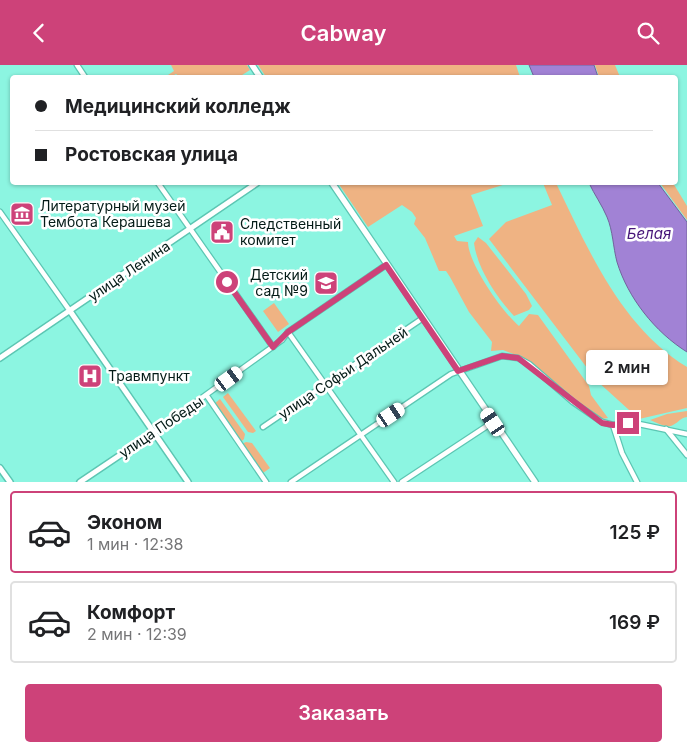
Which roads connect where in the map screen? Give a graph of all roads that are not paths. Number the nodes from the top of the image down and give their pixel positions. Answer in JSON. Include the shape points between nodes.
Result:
{"nodes":[{"id":1,"x":159,"y":185,"type":"edge"},
{"id":2,"x":255,"y":185,"type":"edge"},
{"id":3,"x":333,"y":185,"type":"edge"},
{"id":4,"x":0,"y":212,"type":"edge"},
{"id":5,"x":190,"y":229,"type":"junction"},
{"id":6,"x":386,"y":265,"type":"junction"},
{"id":7,"x":70,"y":311,"type":"junction"},
{"id":8,"x":423,"y":318,"type":"junction"},
{"id":9,"x":288,"y":332,"type":"junction"},
{"id":10,"x":273,"y":347,"type":"junction"},
{"id":11,"x":0,"y":358,"type":"edge"},
{"id":12,"x":458,"y":371,"type":"junction"},
{"id":13,"x":326,"y":386,"type":"junction"},
{"id":14,"x":207,"y":396,"type":"junction"},
{"id":15,"x":493,"y":422,"type":"junction"},
{"id":16,"x":613,"y":425,"type":"junction"},
{"id":17,"x":263,"y":427,"type":"dead end"},
{"id":18,"x":666,"y":429,"type":"junction"},
{"id":19,"x":153,"y":433,"type":"junction"},
{"id":20,"x":687,"y":434,"type":"edge"},
{"id":21,"x":361,"y":436,"type":"junction"},
{"id":22,"x":687,"y":455,"type":"edge"},
{"id":23,"x":0,"y":468,"type":"edge"},
{"id":24,"x":10,"y":482,"type":"edge"},
{"id":25,"x":80,"y":482,"type":"edge"},
{"id":26,"x":188,"y":482,"type":"edge"},
{"id":27,"x":266,"y":482,"type":"edge"},
{"id":28,"x":291,"y":482,"type":"edge"},
{"id":29,"x":394,"y":482,"type":"edge"},
{"id":30,"x":402,"y":482,"type":"edge"},
{"id":31,"x":535,"y":482,"type":"edge"},
{"id":32,"x":637,"y":482,"type":"edge"}],
"edges":[{"from":1,"to":5,"type":"street"},
{"from":2,"to":5,"type":"street","name":"улица Ленина"},
{"from":3,"to":6,"type":"main road"},
{"from":4,"to":7,"type":"street"},
{"from":5,"to":7,"type":"street","name":"улица Ленина"},
{"from":5,"to":10,"type":"street"},
{"from":6,"to":8,"type":"main road"},
{"from":6,"to":9,"type":"street","name":"улица Победы"},
{"from":7,"to":11,"type":"street","name":"улица Ленина"},
{"from":7,"to":19,"type":"street"},
{"from":8,"to":12,"type":"main road"},
{"from":8,"to":13,"type":"street","name":"улица Софьи Дальней"},
{"from":9,"to":10,"type":"street","name":"улица Победы"},
{"from":9,"to":13,"type":"street"},
{"from":10,"to":14,"type":"street","name":"улица Победы"},
{"from":12,"to":15,"type":"main road"},
{"from":12,"to":16,"type":"street","via":[[502,356],[518,358],[602,423]]},
{"from":12,"to":21,"type":"street"},
{"from":13,"to":17,"type":"street","name":"улица Софьи Дальней"},
{"from":13,"to":21,"type":"street"},
{"from":14,"to":19,"type":"street","name":"улица Победы"},
{"from":14,"to":27,"type":"street"},
{"from":15,"to":30,"type":"street"},
{"from":15,"to":31,"type":"main road"},
{"from":16,"to":18,"type":"street","via":[[634,423]]},
{"from":16,"to":32,"type":"street","via":[[622,453]]},
{"from":18,"to":20,"type":"street"},
{"from":18,"to":22,"type":"street"},
{"from":19,"to":25,"type":"street","name":"улица Победы"},
{"from":19,"to":26,"type":"street"},
{"from":21,"to":28,"type":"street"},
{"from":21,"to":29,"type":"street"},
{"from":23,"to":24,"type":"street"}]}
